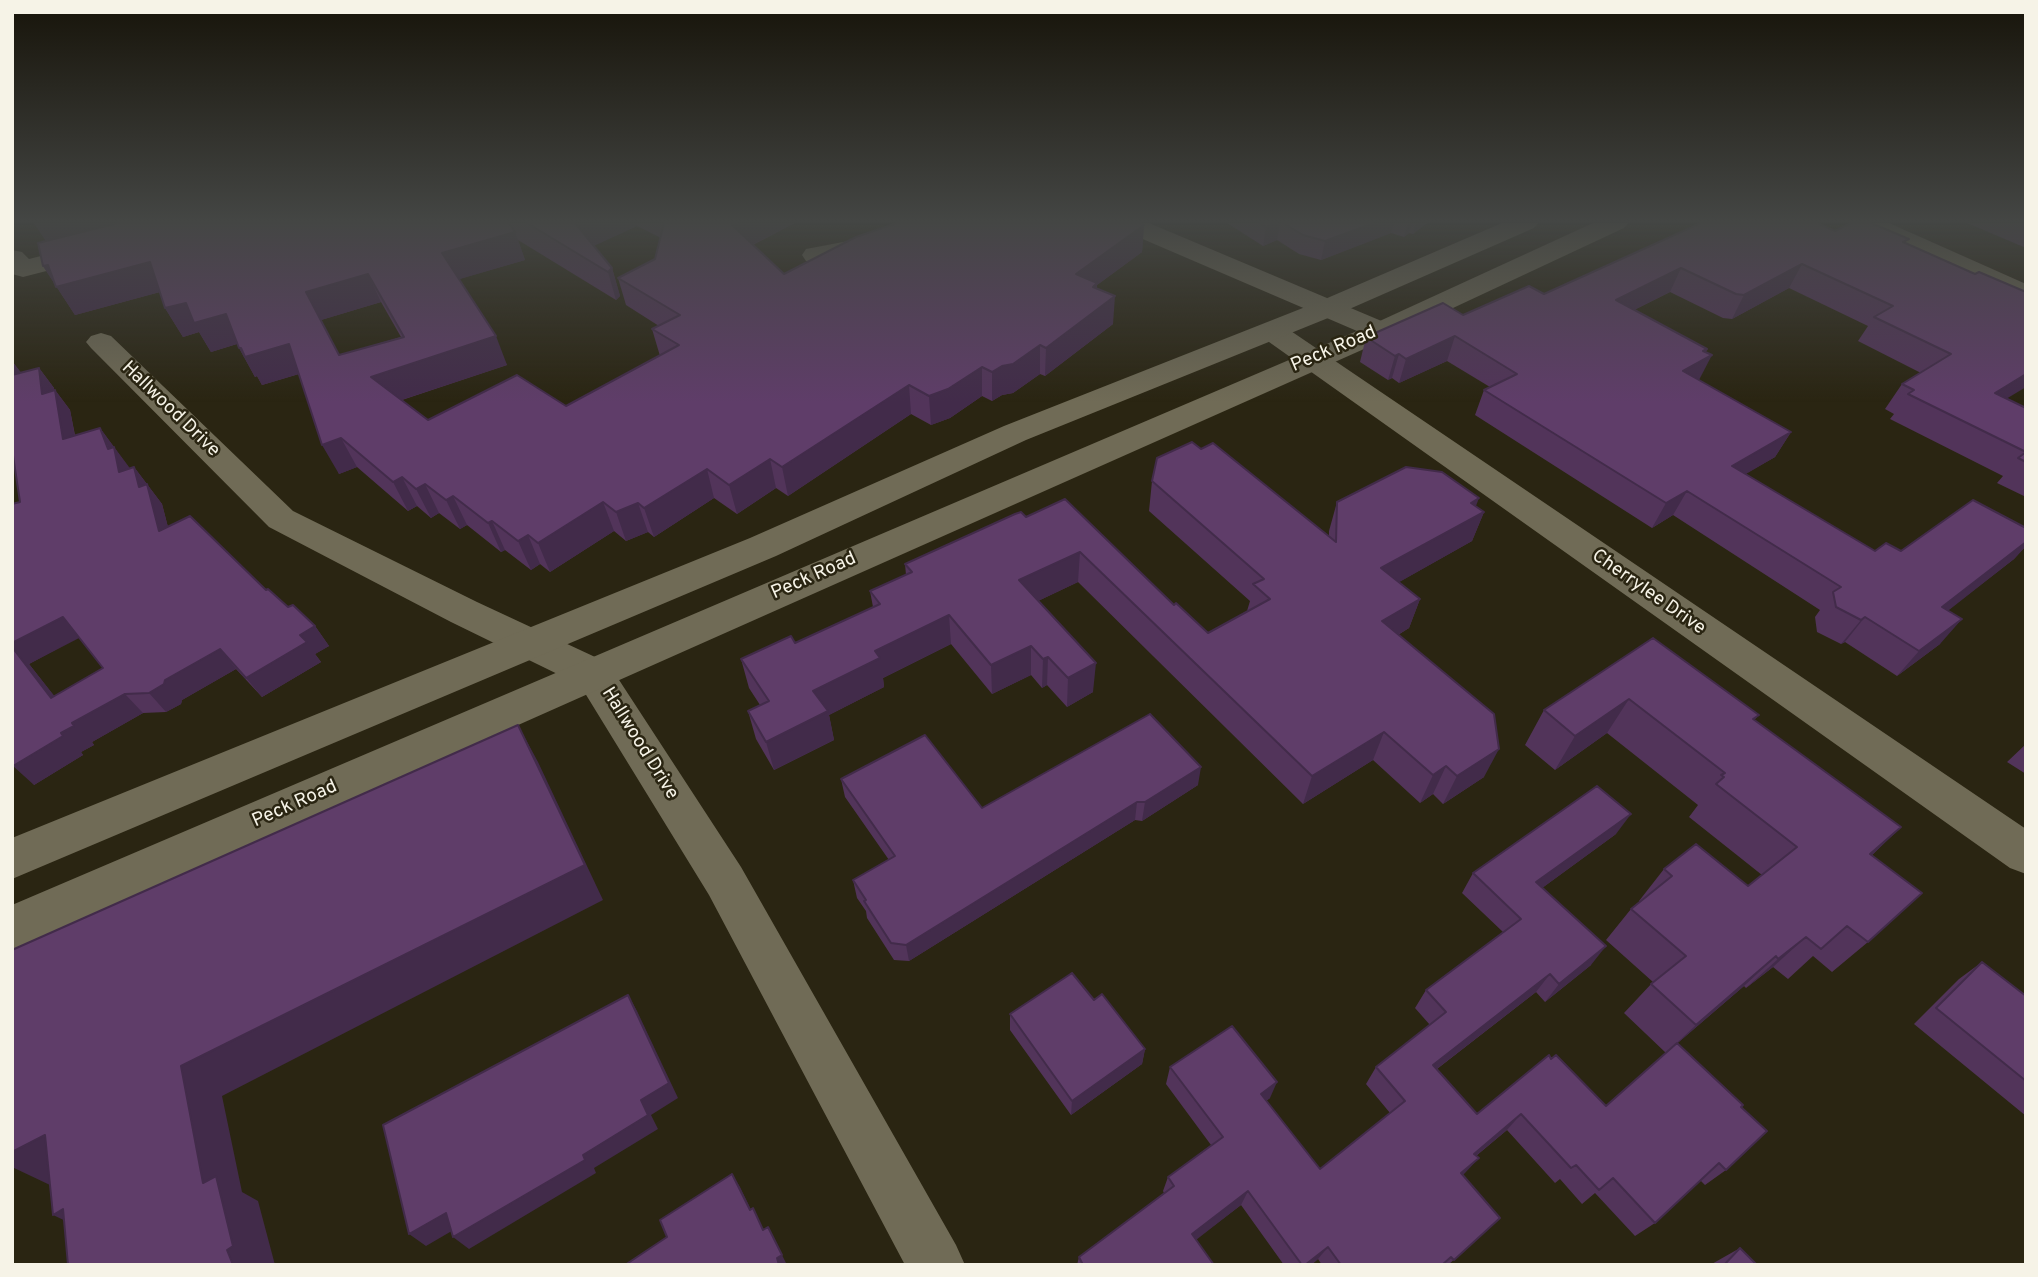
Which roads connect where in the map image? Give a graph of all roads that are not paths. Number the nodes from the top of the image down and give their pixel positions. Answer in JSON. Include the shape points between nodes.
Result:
{"nodes":[{"id":1,"x":1268,"y":283,"type":"edge"},
{"id":2,"x":1387,"y":283,"type":"edge"},
{"id":3,"x":1486,"y":283,"type":"edge"},
{"id":4,"x":2000,"y":283,"type":"edge"},
{"id":5,"x":2026,"y":294,"type":"edge"},
{"id":6,"x":1328,"y":308,"type":"junction"},
{"id":7,"x":1272,"y":331,"type":"junction"},
{"id":8,"x":1381,"y":331,"type":"junction"},
{"id":9,"x":101,"y":342,"type":"dead end"},
{"id":10,"x":1311,"y":359,"type":"junction"},
{"id":11,"x":531,"y":643,"type":"junction"},
{"id":12,"x":594,"y":674,"type":"junction"},
{"id":13,"x":2026,"y":854,"type":"edge"},
{"id":14,"x":12,"y":859,"type":"edge"},
{"id":15,"x":12,"y":928,"type":"edge"},
{"id":16,"x":936,"y":1265,"type":"edge"}],
"edges":[{"from":1,"to":6,"type":"main road"},
{"from":2,"to":6,"type":"main road"},
{"from":3,"to":8,"type":"main road","name":"Peck Road"},
{"from":4,"to":5,"type":"main road"},
{"from":6,"to":7,"type":"main road"},
{"from":6,"to":8,"type":"main road"},
{"from":7,"to":10,"type":"main road","name":"Cherrylee Drive"},
{"from":7,"to":11,"type":"main road","via":[[1015,433],[763,547]]},
{"from":8,"to":10,"type":"main road","name":"Peck Road"},
{"from":9,"to":11,"type":"main road","name":"Hallwood Drive","via":[[281,519]]},
{"from":10,"to":12,"type":"main road","name":"Peck Road"},
{"from":10,"to":13,"type":"main road","name":"Cherrylee Drive"},
{"from":11,"to":12,"type":"main road","name":"Hallwood Drive"},
{"from":11,"to":14,"type":"main road"},
{"from":12,"to":15,"type":"main road","name":"Peck Road"},
{"from":12,"to":16,"type":"main road","name":"Hallwood Drive","via":[[725,881]]}]}
